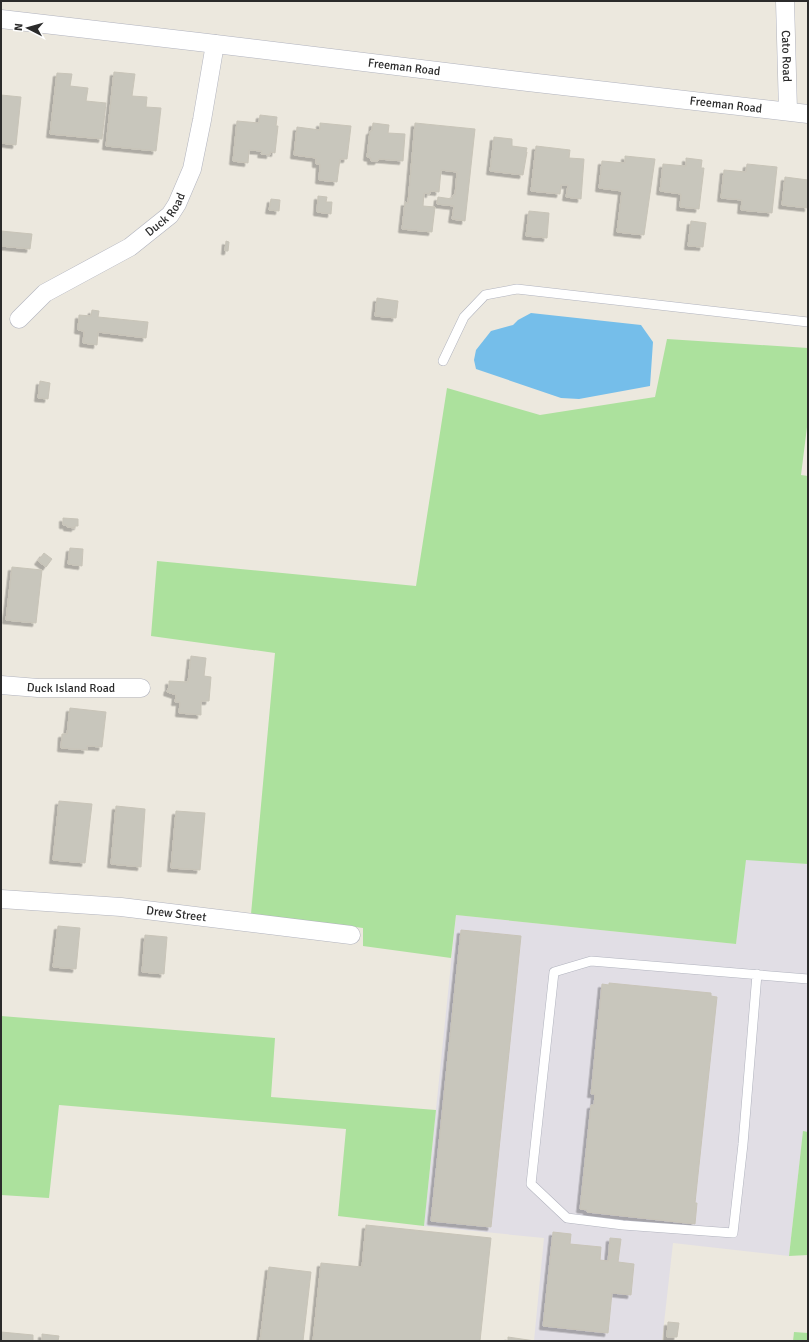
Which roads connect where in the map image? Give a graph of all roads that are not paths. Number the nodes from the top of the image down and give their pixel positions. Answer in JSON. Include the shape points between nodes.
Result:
{"nodes":[{"id":1,"x":784,"y":1,"type":"edge"},
{"id":2,"x":1,"y":19,"type":"edge"},
{"id":3,"x":215,"y":44,"type":"junction"},
{"id":4,"x":788,"y":111,"type":"junction"},
{"id":5,"x":808,"y":114,"type":"edge"},
{"id":6,"x":20,"y":319,"type":"dead end"},
{"id":7,"x":808,"y":322,"type":"edge"},
{"id":8,"x":443,"y":361,"type":"dead end"},
{"id":9,"x":1,"y":685,"type":"edge"},
{"id":10,"x":141,"y":688,"type":"dead end"},
{"id":11,"x":1,"y":899,"type":"edge"},
{"id":12,"x":351,"y":935,"type":"dead end"},
{"id":13,"x":757,"y":974,"type":"junction"},
{"id":14,"x":808,"y":979,"type":"edge"}],
"edges":[{"from":1,"to":4,"type":"street","name":"Cato Road"},
{"from":2,"to":3,"type":"street","name":"Freeman Road"},
{"from":3,"to":4,"type":"street","name":"Freeman Road"},
{"from":3,"to":6,"type":"street","name":"Duck Road","via":[[192,169],[170,215],[130,247],[45,293]]},
{"from":4,"to":5,"type":"street","name":"Freeman Road"},
{"from":7,"to":8,"type":"lane","via":[[517,289],[486,295],[464,317]]},
{"from":9,"to":10,"type":"street","name":"Duck Island Road","via":[[38,688]]},
{"from":11,"to":12,"type":"street","name":"Drew Street","via":[[121,907]]},
{"from":13,"to":13,"type":"lane","via":[[591,961],[554,972],[531,1184],[567,1218],[733,1233]]},
{"from":13,"to":14,"type":"lane"}]}
